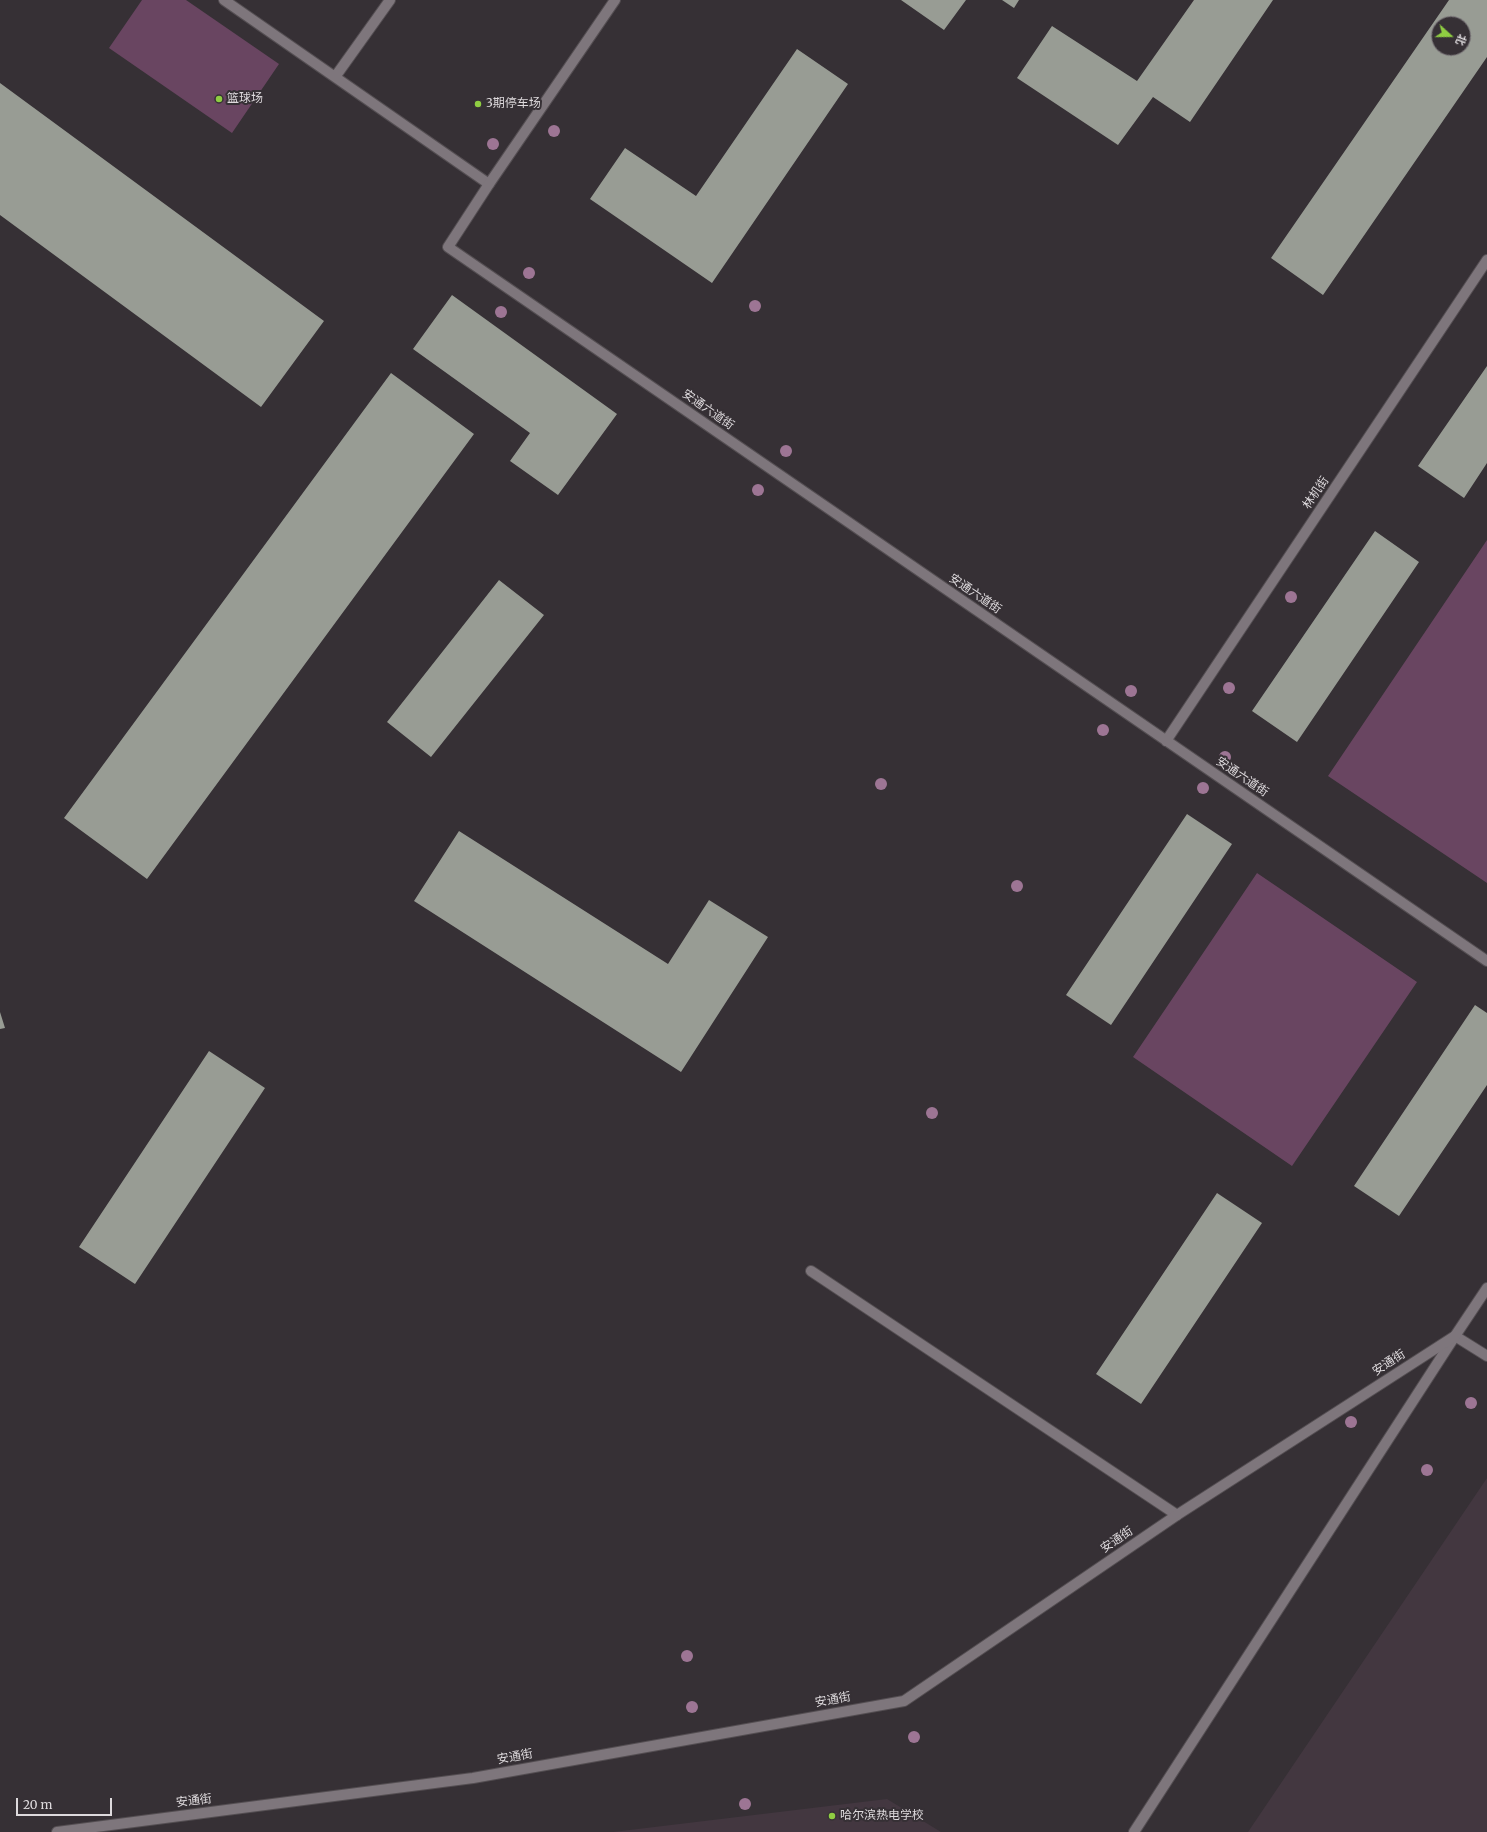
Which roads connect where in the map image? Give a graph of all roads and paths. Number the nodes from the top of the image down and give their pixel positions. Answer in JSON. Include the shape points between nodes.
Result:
{"nodes":[{"id":1,"x":224,"y":0,"type":"edge"},
{"id":2,"x":390,"y":0,"type":"edge"},
{"id":3,"x":615,"y":0,"type":"edge"},
{"id":4,"x":335,"y":77,"type":"junction"},
{"id":5,"x":489,"y":184,"type":"junction"},
{"id":6,"x":1487,"y":260,"type":"edge"},
{"id":7,"x":1166,"y":741,"type":"junction"},
{"id":8,"x":1487,"y":961,"type":"edge"},
{"id":9,"x":811,"y":1272,"type":"dead end"},
{"id":10,"x":1487,"y":1288,"type":"edge"},
{"id":11,"x":1455,"y":1336,"type":"junction"},
{"id":12,"x":1487,"y":1356,"type":"edge"},
{"id":13,"x":1177,"y":1515,"type":"junction"},
{"id":14,"x":57,"y":1832,"type":"edge"},
{"id":15,"x":1134,"y":1832,"type":"edge"}],
"edges":[{"from":1,"to":4,"type":"street"},
{"from":2,"to":4,"type":"street"},
{"from":3,"to":5,"type":"street"},
{"from":4,"to":5,"type":"street"},
{"from":5,"to":7,"type":"street","name":"安通六道街","via":[[448,247]]},
{"from":6,"to":7,"type":"street","name":"林机街"},
{"from":7,"to":8,"type":"street","name":"安通六道街"},
{"from":9,"to":13,"type":"street"},
{"from":10,"to":11,"type":"street","name":"安通街"},
{"from":11,"to":12,"type":"street"},
{"from":11,"to":13,"type":"street","name":"安通街"},
{"from":11,"to":15,"type":"street"},
{"from":13,"to":14,"type":"street","name":"安通街","via":[[904,1701],[473,1778]]}]}
